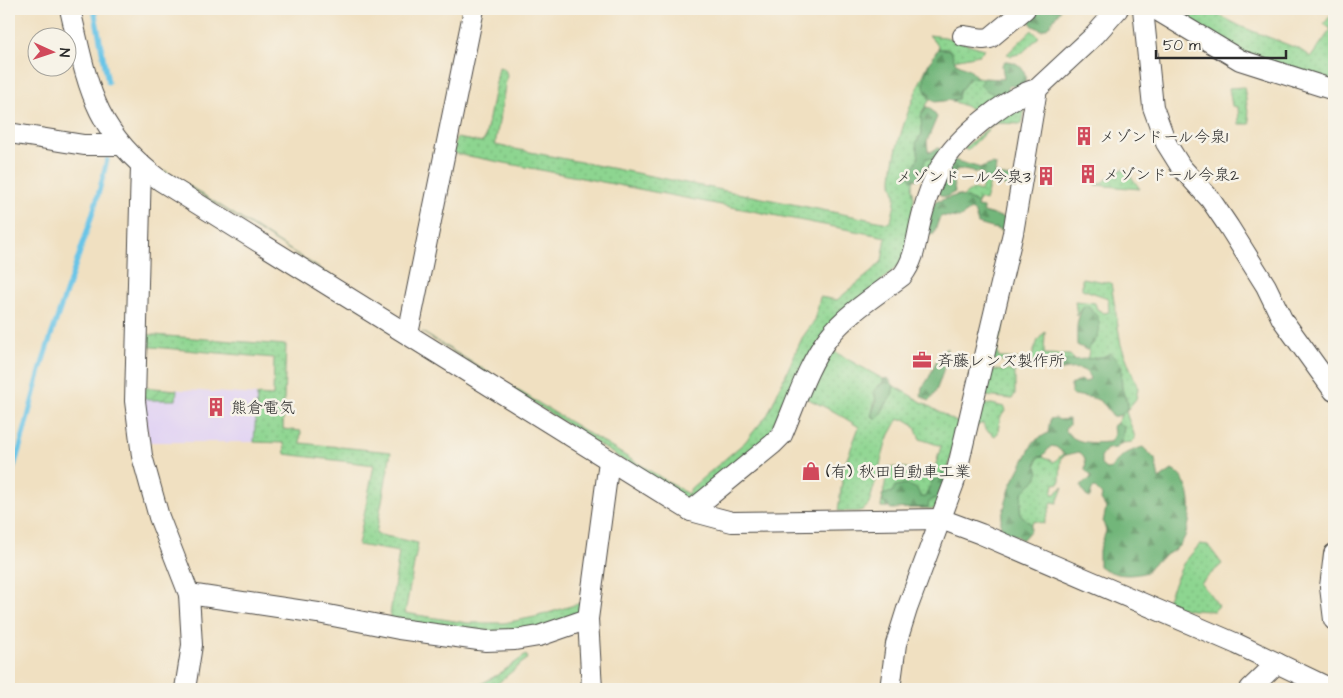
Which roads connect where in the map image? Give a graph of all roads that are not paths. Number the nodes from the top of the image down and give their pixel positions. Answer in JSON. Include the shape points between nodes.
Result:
{"nodes":[{"id":1,"x":70,"y":9,"type":"edge"},
{"id":2,"x":474,"y":9,"type":"edge"},
{"id":3,"x":1026,"y":9,"type":"edge"},
{"id":4,"x":1118,"y":9,"type":"edge"},
{"id":5,"x":1143,"y":9,"type":"edge"},
{"id":6,"x":1155,"y":9,"type":"edge"},
{"id":7,"x":963,"y":36,"type":"dead end"},
{"id":8,"x":1038,"y":88,"type":"junction"},
{"id":9,"x":1334,"y":90,"type":"edge"},
{"id":10,"x":9,"y":133,"type":"edge"},
{"id":11,"x":120,"y":145,"type":"junction"},
{"id":12,"x":141,"y":166,"type":"junction"},
{"id":13,"x":408,"y":334,"type":"junction"},
{"id":14,"x":1334,"y":391,"type":"edge"},
{"id":15,"x":609,"y":461,"type":"junction"},
{"id":16,"x":691,"y":511,"type":"junction"},
{"id":17,"x":941,"y":519,"type":"junction"},
{"id":18,"x":1334,"y":554,"type":"edge"},
{"id":19,"x":189,"y":594,"type":"junction"},
{"id":20,"x":588,"y":619,"type":"junction"},
{"id":21,"x":1334,"y":620,"type":"edge"},
{"id":22,"x":1277,"y":663,"type":"junction"},
{"id":23,"x":185,"y":689,"type":"edge"},
{"id":24,"x":592,"y":689,"type":"edge"},
{"id":25,"x":890,"y":689,"type":"edge"},
{"id":26,"x":1250,"y":689,"type":"edge"},
{"id":27,"x":1331,"y":689,"type":"edge"}],
"edges":[{"from":1,"to":11,"type":"street","via":[[88,85],[98,110]]},
{"from":2,"to":13,"type":"street"},
{"from":3,"to":7,"type":"street","via":[[990,38]]},
{"from":4,"to":8,"type":"street"},
{"from":5,"to":14,"type":"street","via":[[1153,107],[1166,143],[1229,227],[1282,319]]},
{"from":6,"to":9,"type":"street","via":[[1240,60]]},
{"from":8,"to":16,"type":"street","via":[[1025,92],[993,112],[950,152],[940,167],[924,209],[910,266],[828,338],[782,435]]},
{"from":8,"to":17,"type":"street","via":[[1013,233],[954,483]]},
{"from":10,"to":11,"type":"street","via":[[84,145]]},
{"from":11,"to":12,"type":"street"},
{"from":12,"to":13,"type":"street"},
{"from":12,"to":19,"type":"street","via":[[135,394],[138,431],[159,517]]},
{"from":13,"to":15,"type":"street"},
{"from":15,"to":16,"type":"street"},
{"from":15,"to":20,"type":"street"},
{"from":16,"to":17,"type":"street","via":[[732,522]]},
{"from":17,"to":22,"type":"street"},
{"from":17,"to":25,"type":"street","via":[[901,626]]},
{"from":18,"to":21,"type":"street","via":[[1330,587]]},
{"from":19,"to":20,"type":"street","via":[[486,641],[539,636]]},
{"from":19,"to":23,"type":"street","via":[[192,645]]},
{"from":20,"to":24,"type":"street"},
{"from":22,"to":26,"type":"street"},
{"from":22,"to":27,"type":"street"}]}
